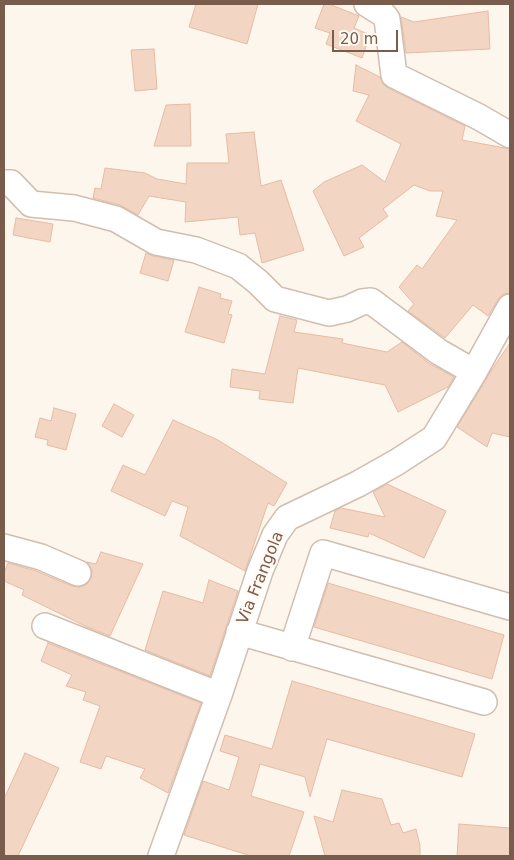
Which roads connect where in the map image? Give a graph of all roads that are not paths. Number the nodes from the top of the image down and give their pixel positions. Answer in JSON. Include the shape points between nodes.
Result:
{"nodes":[{"id":1,"x":367,"y":4,"type":"edge"},
{"id":2,"x":510,"y":135,"type":"edge"},
{"id":3,"x":4,"y":183,"type":"edge"},
{"id":4,"x":510,"y":307,"type":"edge"},
{"id":5,"x":474,"y":372,"type":"junction"},
{"id":6,"x":4,"y":547,"type":"edge"},
{"id":7,"x":78,"y":573,"type":"dead end"},
{"id":8,"x":510,"y":607,"type":"edge"},
{"id":9,"x":45,"y":626,"type":"dead end"},
{"id":10,"x":239,"y":632,"type":"junction"},
{"id":11,"x":292,"y":648,"type":"junction"},
{"id":12,"x":219,"y":695,"type":"junction"},
{"id":13,"x":484,"y":702,"type":"dead end"},
{"id":14,"x":160,"y":856,"type":"edge"}],
"edges":[{"from":1,"to":2,"type":"street","via":[[387,19],[394,75]]},
{"from":3,"to":5,"type":"street","via":[[11,183],[31,204],[74,208],[116,219],[156,242],[196,250],[238,266],[275,299],[329,313],[371,301],[439,352]]},
{"from":4,"to":5,"type":"street","name":"Via Frangola"},
{"from":5,"to":10,"type":"street","name":"Via Frangola","via":[[434,438],[358,484],[287,518],[271,544]]},
{"from":6,"to":7,"type":"street","via":[[42,557]]},
{"from":8,"to":11,"type":"street","via":[[322,553]]},
{"from":9,"to":12,"type":"street"},
{"from":10,"to":11,"type":"street"},
{"from":10,"to":12,"type":"street","name":"Via Frangola"},
{"from":11,"to":13,"type":"street"},
{"from":12,"to":14,"type":"street","name":"Via Frangola"}]}
